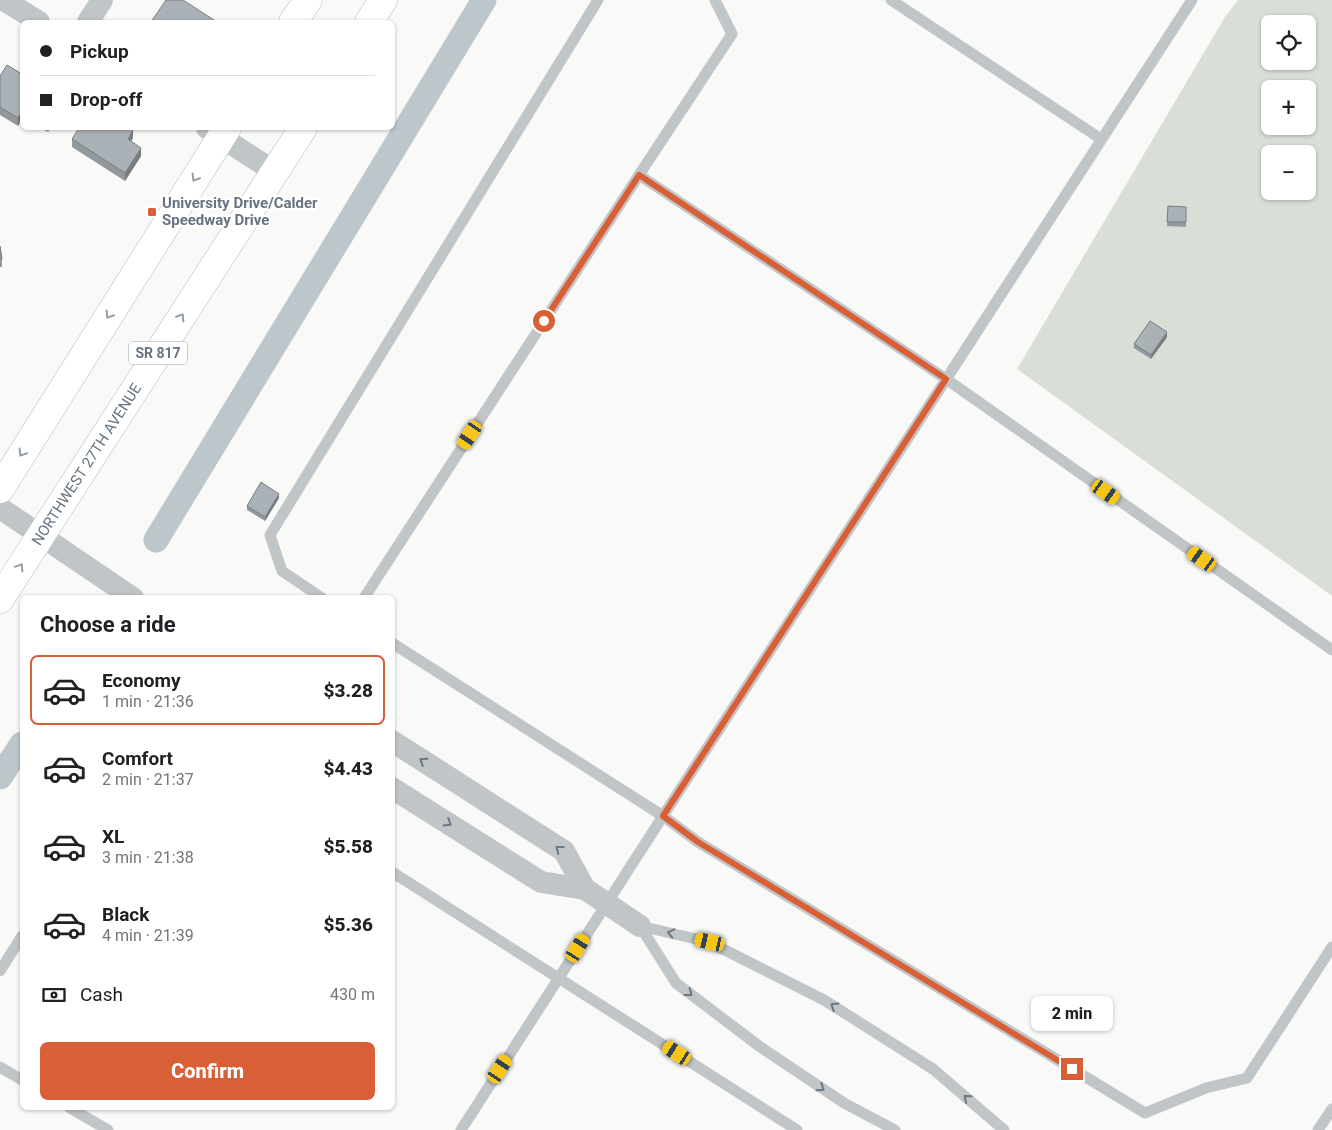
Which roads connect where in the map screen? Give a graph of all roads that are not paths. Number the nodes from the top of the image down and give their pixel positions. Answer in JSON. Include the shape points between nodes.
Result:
{"nodes":[{"id":1,"x":4,"y":0,"type":"edge"},
{"id":2,"x":102,"y":0,"type":"edge"},
{"id":3,"x":308,"y":0,"type":"edge"},
{"id":4,"x":383,"y":0,"type":"edge"},
{"id":5,"x":598,"y":0,"type":"edge"},
{"id":6,"x":715,"y":0,"type":"edge"},
{"id":7,"x":891,"y":0,"type":"edge"},
{"id":8,"x":1192,"y":0,"type":"edge"},
{"id":9,"x":36,"y":20,"type":"edge"},
{"id":10,"x":89,"y":20,"type":"edge"},
{"id":11,"x":295,"y":20,"type":"edge"},
{"id":12,"x":370,"y":20,"type":"edge"},
{"id":13,"x":218,"y":130,"type":"edge"},
{"id":14,"x":302,"y":130,"type":"edge"},
{"id":15,"x":1102,"y":139,"type":"junction"},
{"id":16,"x":275,"y":172,"type":"junction"},
{"id":17,"x":639,"y":175,"type":"junction"},
{"id":18,"x":946,"y":379,"type":"junction"},
{"id":19,"x":0,"y":488,"type":"edge"},
{"id":20,"x":0,"y":508,"type":"edge"},
{"id":21,"x":41,"y":534,"type":"junction"},
{"id":22,"x":128,"y":595,"type":"edge"},
{"id":23,"x":318,"y":595,"type":"edge"},
{"id":24,"x":366,"y":595,"type":"edge"},
{"id":25,"x":0,"y":599,"type":"edge"},
{"id":26,"x":395,"y":645,"type":"edge"},
{"id":27,"x":1332,"y":650,"type":"edge"},
{"id":28,"x":395,"y":743,"type":"edge"},
{"id":29,"x":395,"y":790,"type":"edge"},
{"id":30,"x":663,"y":816,"type":"junction"},
{"id":31,"x":395,"y":874,"type":"edge"},
{"id":32,"x":585,"y":889,"type":"junction"},
{"id":33,"x":607,"y":903,"type":"junction"},
{"id":34,"x":640,"y":926,"type":"junction"},
{"id":35,"x":20,"y":939,"type":"edge"},
{"id":36,"x":1332,"y":946,"type":"edge"},
{"id":37,"x":1328,"y":961,"type":"edge"},
{"id":38,"x":0,"y":971,"type":"edge"},
{"id":39,"x":559,"y":978,"type":"junction"},
{"id":40,"x":0,"y":1067,"type":"edge"},
{"id":41,"x":20,"y":1079,"type":"edge"},
{"id":42,"x":1332,"y":1109,"type":"edge"},
{"id":43,"x":73,"y":1110,"type":"edge"},
{"id":44,"x":108,"y":1130,"type":"edge"},
{"id":45,"x":461,"y":1130,"type":"edge"},
{"id":46,"x":797,"y":1130,"type":"edge"},
{"id":47,"x":895,"y":1130,"type":"edge"},
{"id":48,"x":1004,"y":1130,"type":"edge"},
{"id":49,"x":1318,"y":1130,"type":"edge"}],
"edges":[{"from":1,"to":9,"type":"street"},
{"from":2,"to":10,"type":"street"},
{"from":3,"to":11,"type":"main road"},
{"from":4,"to":12,"type":"main road"},
{"from":5,"to":23,"type":"lane","via":[[270,535],[282,571]]},
{"from":6,"to":17,"type":"lane","via":[[732,34]]},
{"from":7,"to":15,"type":"lane"},
{"from":8,"to":15,"type":"lane"},
{"from":13,"to":16,"type":"street"},
{"from":13,"to":19,"type":"main road","one_way":true},
{"from":14,"to":16,"type":"main road","name":"NORTHWEST 27TH AVENUE","number":"SR 817"},
{"from":15,"to":18,"type":"lane"},
{"from":21,"to":16,"type":"main road","name":"NORTHWEST 27TH AVENUE","number":"SR 817","one_way":true},
{"from":17,"to":18,"type":"lane"},
{"from":17,"to":24,"type":"lane"},
{"from":18,"to":27,"type":"lane"},
{"from":18,"to":30,"type":"lane"},
{"from":20,"to":21,"type":"street"},
{"from":21,"to":22,"type":"street"},
{"from":25,"to":21,"type":"main road","name":"NORTHWEST 27TH AVENUE","number":"SR 817","one_way":true},
{"from":26,"to":30,"type":"lane"},
{"from":32,"to":28,"type":"street","one_way":true,"via":[[564,851]]},
{"from":29,"to":32,"type":"street","one_way":true,"via":[[541,882]]},
{"from":30,"to":33,"type":"lane"},
{"from":30,"to":37,"type":"lane","via":[[698,842],[1145,1114],[1206,1088],[1246,1078]]},
{"from":31,"to":39,"type":"lane"},
{"from":32,"to":33,"type":"street"},
{"from":33,"to":34,"type":"street"},
{"from":33,"to":39,"type":"lane"},
{"from":34,"to":47,"type":"lane","one_way":true,"via":[[676,983],[759,1046],[844,1103]]},
{"from":48,"to":34,"type":"lane","one_way":true,"via":[[932,1069],[824,1000],[710,942]]},
{"from":35,"to":38,"type":"lane"},
{"from":36,"to":37,"type":"lane"},
{"from":39,"to":45,"type":"lane"},
{"from":39,"to":46,"type":"lane"},
{"from":40,"to":41,"type":"lane"},
{"from":42,"to":49,"type":"lane"},
{"from":43,"to":44,"type":"lane"}]}
